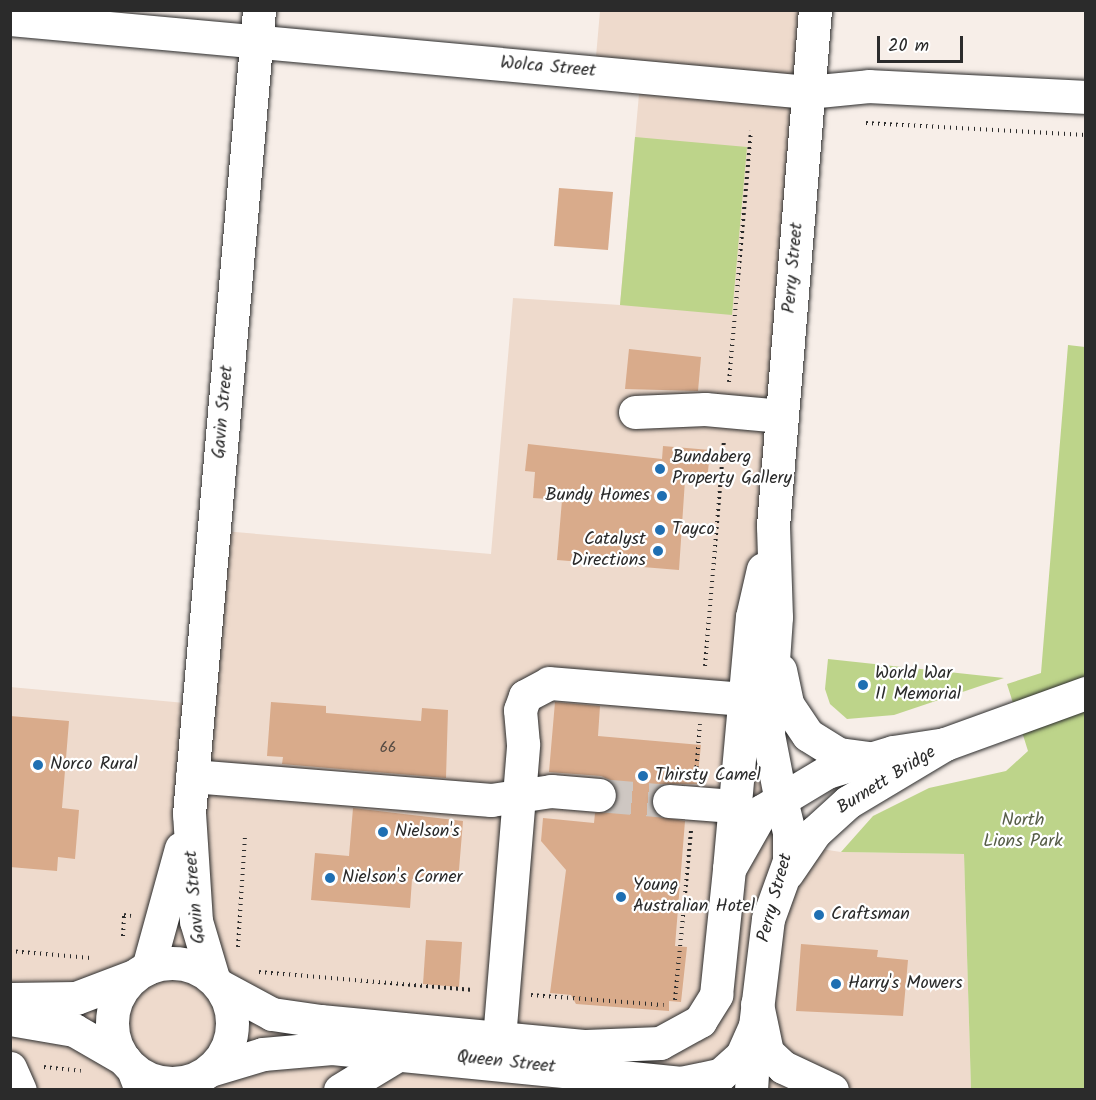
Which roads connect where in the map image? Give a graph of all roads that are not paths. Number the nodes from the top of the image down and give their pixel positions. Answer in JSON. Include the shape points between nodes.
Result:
{"nodes":[{"id":1,"x":815,"y":10,"type":"edge"},
{"id":2,"x":10,"y":19,"type":"edge"},
{"id":3,"x":258,"y":26,"type":"edge"},
{"id":4,"x":808,"y":92,"type":"junction"},
{"id":5,"x":1086,"y":96,"type":"edge"},
{"id":6,"x":635,"y":412,"type":"dead end"},
{"id":7,"x":782,"y":416,"type":"junction"},
{"id":8,"x":773,"y":526,"type":"junction"},
{"id":9,"x":776,"y":617,"type":"junction"},
{"id":10,"x":1086,"y":693,"type":"edge"},
{"id":11,"x":745,"y":699,"type":"junction"},
{"id":12,"x":945,"y":744,"type":"junction"},
{"id":13,"x":869,"y":758,"type":"junction"},
{"id":14,"x":192,"y":776,"type":"junction"},
{"id":15,"x":599,"y":795,"type":"tunnel mouth"},
{"id":16,"x":519,"y":796,"type":"junction"},
{"id":17,"x":780,"y":796,"type":"junction"},
{"id":18,"x":681,"y":802,"type":"tunnel mouth"},
{"id":19,"x":733,"y":806,"type":"junction"},
{"id":20,"x":189,"y":814,"type":"junction"},
{"id":21,"x":729,"y":869,"type":"junction"},
{"id":22,"x":786,"y":874,"type":"junction"},
{"id":23,"x":141,"y":972,"type":"junction"},
{"id":24,"x":229,"y":974,"type":"junction"},
{"id":25,"x":719,"y":980,"type":"junction"},
{"id":26,"x":10,"y":999,"type":"edge"},
{"id":27,"x":756,"y":1005,"type":"junction"},
{"id":28,"x":10,"y":1019,"type":"edge"},
{"id":29,"x":498,"y":1050,"type":"junction"},
{"id":30,"x":401,"y":1053,"type":"junction"},
{"id":31,"x":10,"y":1068,"type":"edge"},
{"id":32,"x":133,"y":1072,"type":"edge"},
{"id":33,"x":201,"y":1079,"type":"edge"},
{"id":34,"x":686,"y":1086,"type":"edge"},
{"id":35,"x":21,"y":1089,"type":"edge"},
{"id":36,"x":340,"y":1089,"type":"edge"},
{"id":37,"x":751,"y":1089,"type":"edge"},
{"id":38,"x":832,"y":1089,"type":"edge"}],
"edges":[{"from":1,"to":4,"type":"street","name":"Perry Street"},
{"from":2,"to":3,"type":"street","name":"Wolca Street"},
{"from":3,"to":4,"type":"street","name":"Wolca Street"},
{"from":3,"to":14,"type":"street","name":"Gavin Street"},
{"from":4,"to":5,"type":"street","name":"Wolca Street","via":[[869,86]]},
{"from":4,"to":7,"type":"street","name":"Perry Street"},
{"from":6,"to":7,"type":"street","via":[[727,411]]},
{"from":7,"to":8,"type":"street","name":"Perry Street"},
{"from":8,"to":9,"type":"street","name":"Perry Street"},
{"from":8,"to":11,"type":"street","name":"Perry Street","via":[[752,617]]},
{"from":9,"to":13,"type":"street","via":[[783,691],[798,725],[833,751]]},
{"from":9,"to":17,"type":"street","name":"Perry Street","via":[[768,734]]},
{"from":10,"to":12,"type":"street","name":"Burnett Bridge"},
{"from":11,"to":16,"type":"street","via":[[549,683],[535,687],[520,710]]},
{"from":11,"to":19,"type":"street","name":"Perry Street"},
{"from":12,"to":13,"type":"street","name":"Burnett Bridge"},
{"from":12,"to":22,"type":"street","name":"Burnett Bridge","via":[[848,802],[815,832]]},
{"from":13,"to":17,"type":"street","name":"Burnett Bridge","via":[[805,781]]},
{"from":14,"to":16,"type":"street","via":[[491,800]]},
{"from":14,"to":20,"type":"street","name":"Gavin Street"},
{"from":15,"to":16,"type":"street","via":[[551,791]]},
{"from":16,"to":29,"type":"street"},
{"from":17,"to":21,"type":"street","name":"Burnett Bridge","via":[[751,824]]},
{"from":17,"to":22,"type":"street","name":"Perry Street","via":[[789,832]]},
{"from":18,"to":19,"type":"street"},
{"from":19,"to":21,"type":"street","name":"Perry Street"},
{"from":20,"to":23,"type":"street","name":"Gavin Street"},
{"from":20,"to":24,"type":"street","name":"Gavin Street","via":[[196,921]]},
{"from":21,"to":25,"type":"street","name":"Perry Street"},
{"from":22,"to":27,"type":"street","name":"Perry Street","via":[[768,919]]},
{"from":23,"to":24,"type":"street","via":[[182,963]]},
{"from":23,"to":26,"type":"street","via":[[76,998]]},
{"from":23,"to":32,"type":"street","via":[[114,1007],[116,1043]]},
{"from":24,"to":29,"type":"street","name":"Queen Street","via":[[272,1014]]},
{"from":24,"to":33,"type":"street","via":[[233,1022],[230,1040]]},
{"from":25,"to":27,"type":"street","via":[[724,995],[740,1004],[750,1000]]},
{"from":25,"to":29,"type":"street","name":"Queen Street","via":[[700,1021],[660,1043],[624,1048]]},
{"from":27,"to":34,"type":"street","name":"Queen Street","via":[[730,1068],[705,1082]]},
{"from":27,"to":37,"type":"street","name":"Perry Street"},
{"from":27,"to":38,"type":"street","via":[[767,1052],[783,1067]]},
{"from":28,"to":32,"type":"street","via":[[74,1030]]},
{"from":29,"to":30,"type":"street","name":"Queen Street"},
{"from":29,"to":34,"type":"street","name":"Queen Street"},
{"from":30,"to":33,"type":"street","name":"Queen Street","via":[[296,1050]]},
{"from":30,"to":36,"type":"street"},
{"from":31,"to":35,"type":"street"},
{"from":32,"to":33,"type":"street","via":[[165,1083]]}]}
